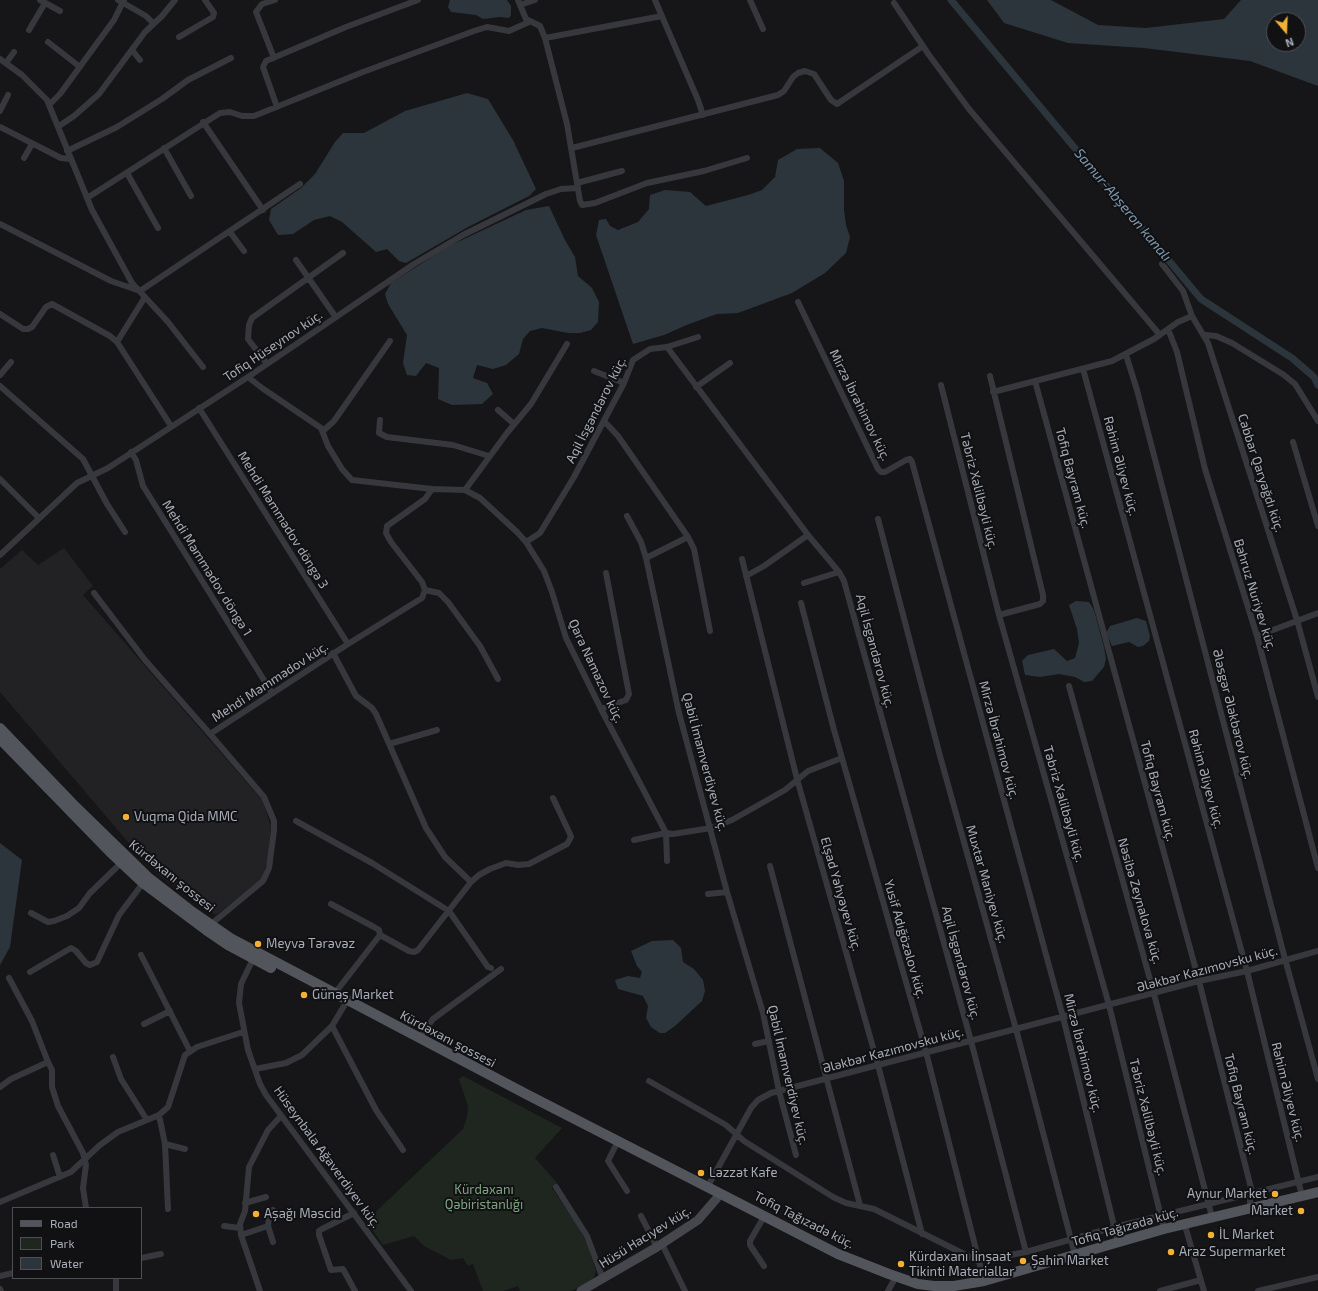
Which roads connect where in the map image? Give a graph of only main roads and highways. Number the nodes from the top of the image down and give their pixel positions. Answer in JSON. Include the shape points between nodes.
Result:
{"nodes":[{"id":1,"x":0,"y":728,"type":"edge"},
{"id":2,"x":0,"y":739,"type":"edge"},
{"id":3,"x":255,"y":956,"type":"junction"},
{"id":4,"x":524,"y":1097,"type":"junction"},
{"id":5,"x":1318,"y":1192,"type":"edge"},
{"id":6,"x":718,"y":1196,"type":"junction"},
{"id":7,"x":1318,"y":1199,"type":"edge"},
{"id":8,"x":1119,"y":1245,"type":"junction"},
{"id":9,"x":890,"y":1286,"type":"edge"},
{"id":10,"x":925,"y":1289,"type":"edge"},
{"id":11,"x":960,"y":1291,"type":"edge"}],
"edges":[{"from":1,"to":3,"type":"main road","name":"Kürdəxanı şossesi","via":[[136,866],[210,925]]},
{"from":2,"to":3,"type":"main road","name":"Kürdəxanı şossesi","via":[[143,883],[206,930]]},
{"from":3,"to":4,"type":"main road","name":"Kürdəxanı şossesi","via":[[344,1006]]},
{"from":3,"to":4,"type":"main road","name":"Kürdəxanı şossesi","via":[[419,1038]]},
{"from":4,"to":6,"type":"main road","name":"Kürdəxanı şossesi"},
{"from":4,"to":6,"type":"main road","name":"Kürdəxanı şossesi","via":[[708,1186]]},
{"from":5,"to":8,"type":"main road","name":"Tofiq Tağızadə küç.","via":[[1164,1228]]},
{"from":6,"to":9,"type":"main road","name":"Tofiq Tağızadə küç."},
{"from":6,"to":10,"type":"main road","name":"Tofiq Tağızadə küç.","via":[[838,1254]]},
{"from":7,"to":8,"type":"main road","name":"Tofiq Tağızadə küç."},
{"from":8,"to":10,"type":"main road","name":"Tofiq Tağızadə küç.","via":[[1076,1254],[984,1281]]},
{"from":8,"to":11,"type":"main road","name":"Tofiq Tağızadə küç.","via":[[1014,1280]]},
{"from":9,"to":10,"type":"main road","name":"Tofiq Tağızadə küç."}]}
